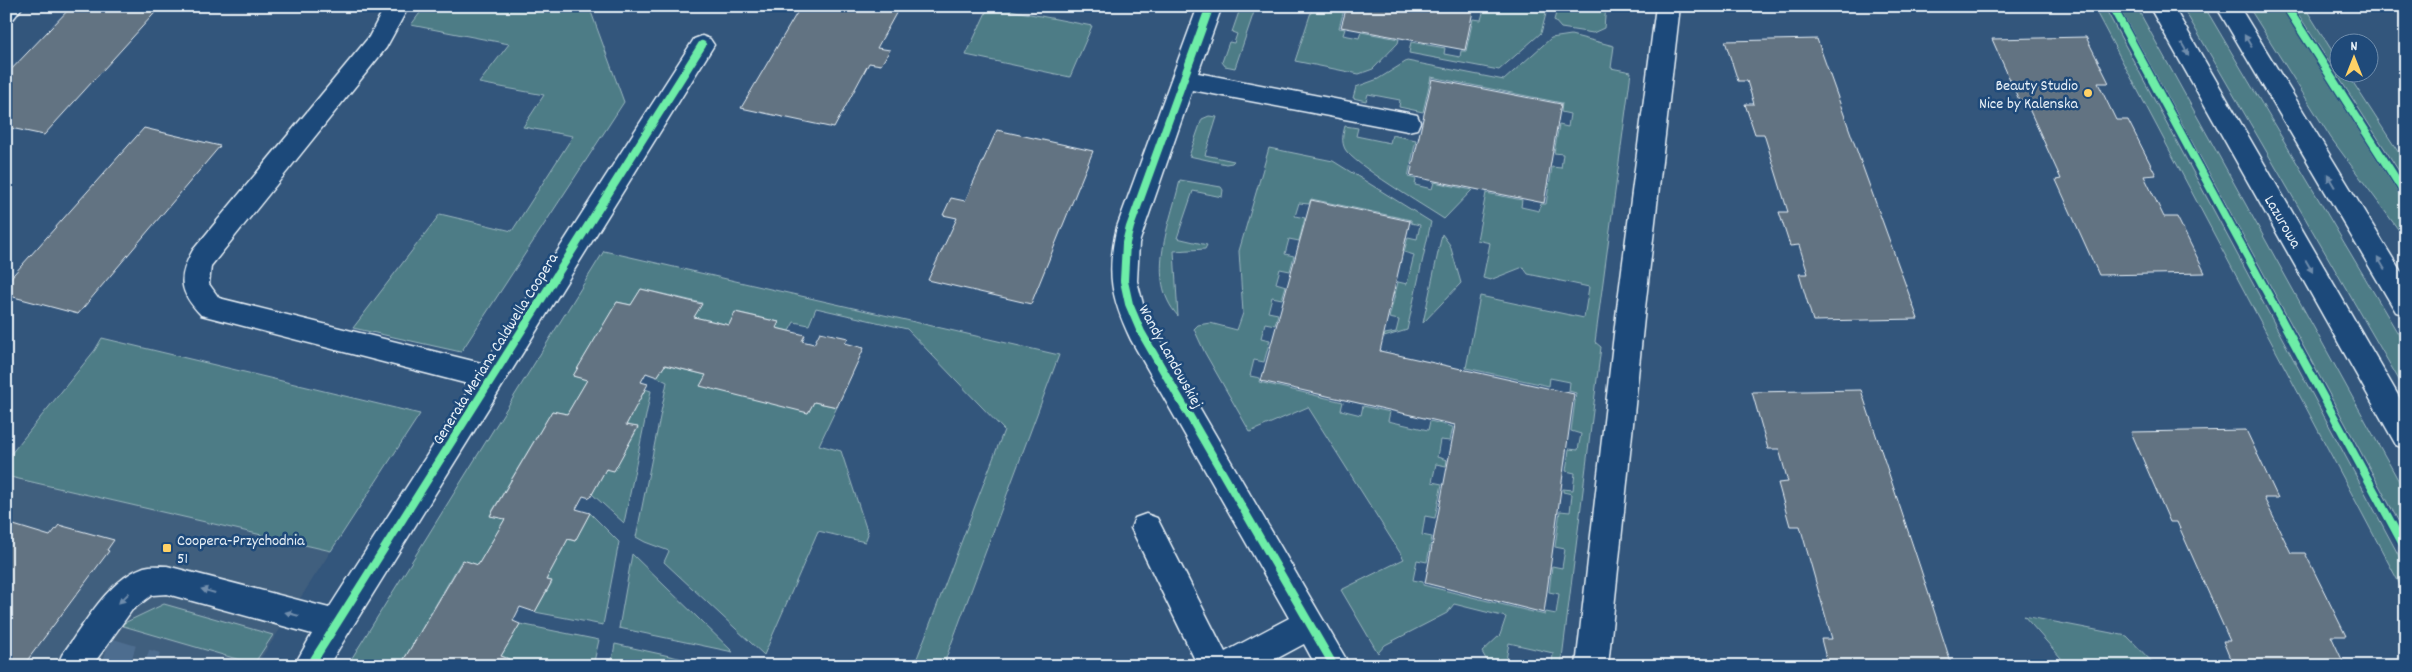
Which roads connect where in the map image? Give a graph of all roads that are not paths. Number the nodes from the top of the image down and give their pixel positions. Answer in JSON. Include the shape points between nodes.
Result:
{"nodes":[{"id":1,"x":12,"y":6,"type":"edge"},
{"id":2,"x":397,"y":6,"type":"edge"},
{"id":3,"x":1210,"y":6,"type":"edge"},
{"id":4,"x":1668,"y":6,"type":"edge"},
{"id":5,"x":2161,"y":6,"type":"edge"},
{"id":6,"x":2227,"y":6,"type":"edge"},
{"id":7,"x":6,"y":12,"type":"edge"},
{"id":8,"x":702,"y":45,"type":"dead end"},
{"id":9,"x":1184,"y":79,"type":"junction"},
{"id":10,"x":1408,"y":122,"type":"dead end"},
{"id":11,"x":2406,"y":304,"type":"edge"},
{"id":12,"x":491,"y":378,"type":"junction"},
{"id":13,"x":2406,"y":436,"type":"edge"},
{"id":14,"x":1146,"y":528,"type":"dead end"},
{"id":15,"x":1310,"y":624,"type":"junction"},
{"id":16,"x":335,"y":625,"type":"junction"},
{"id":17,"x":73,"y":666,"type":"edge"},
{"id":18,"x":310,"y":666,"type":"edge"},
{"id":19,"x":1215,"y":666,"type":"edge"},
{"id":20,"x":1231,"y":666,"type":"edge"},
{"id":21,"x":1334,"y":666,"type":"edge"},
{"id":22,"x":1592,"y":666,"type":"edge"}],
"edges":[{"from":1,"to":7,"type":"street"},
{"from":2,"to":12,"type":"street","via":[[378,42],[202,258],[194,276],[197,292],[212,306]]},
{"from":3,"to":9,"type":"street","name":"Wandy Landowskiej"},
{"from":4,"to":22,"type":"street"},
{"from":5,"to":13,"type":"street","name":"Lazurowa","one_way":true},
{"from":11,"to":6,"type":"street","one_way":true},
{"from":8,"to":12,"type":"street","name":"Generała Meriana Caldwella Coopera"},
{"from":9,"to":10,"type":"street"},
{"from":9,"to":15,"type":"street","name":"Wandy Landowskiej","via":[[1130,227],[1123,267],[1126,301],[1140,332]]},
{"from":12,"to":16,"type":"street","name":"Generała Meriana Caldwella Coopera"},
{"from":14,"to":19,"type":"street"},
{"from":15,"to":20,"type":"street"},
{"from":15,"to":21,"type":"street","name":"Wandy Landowskiej"},
{"from":16,"to":17,"type":"street","one_way":true,"via":[[167,580],[146,581],[121,600]]},
{"from":16,"to":18,"type":"street","name":"Generała Meriana Caldwella Coopera"}]}
